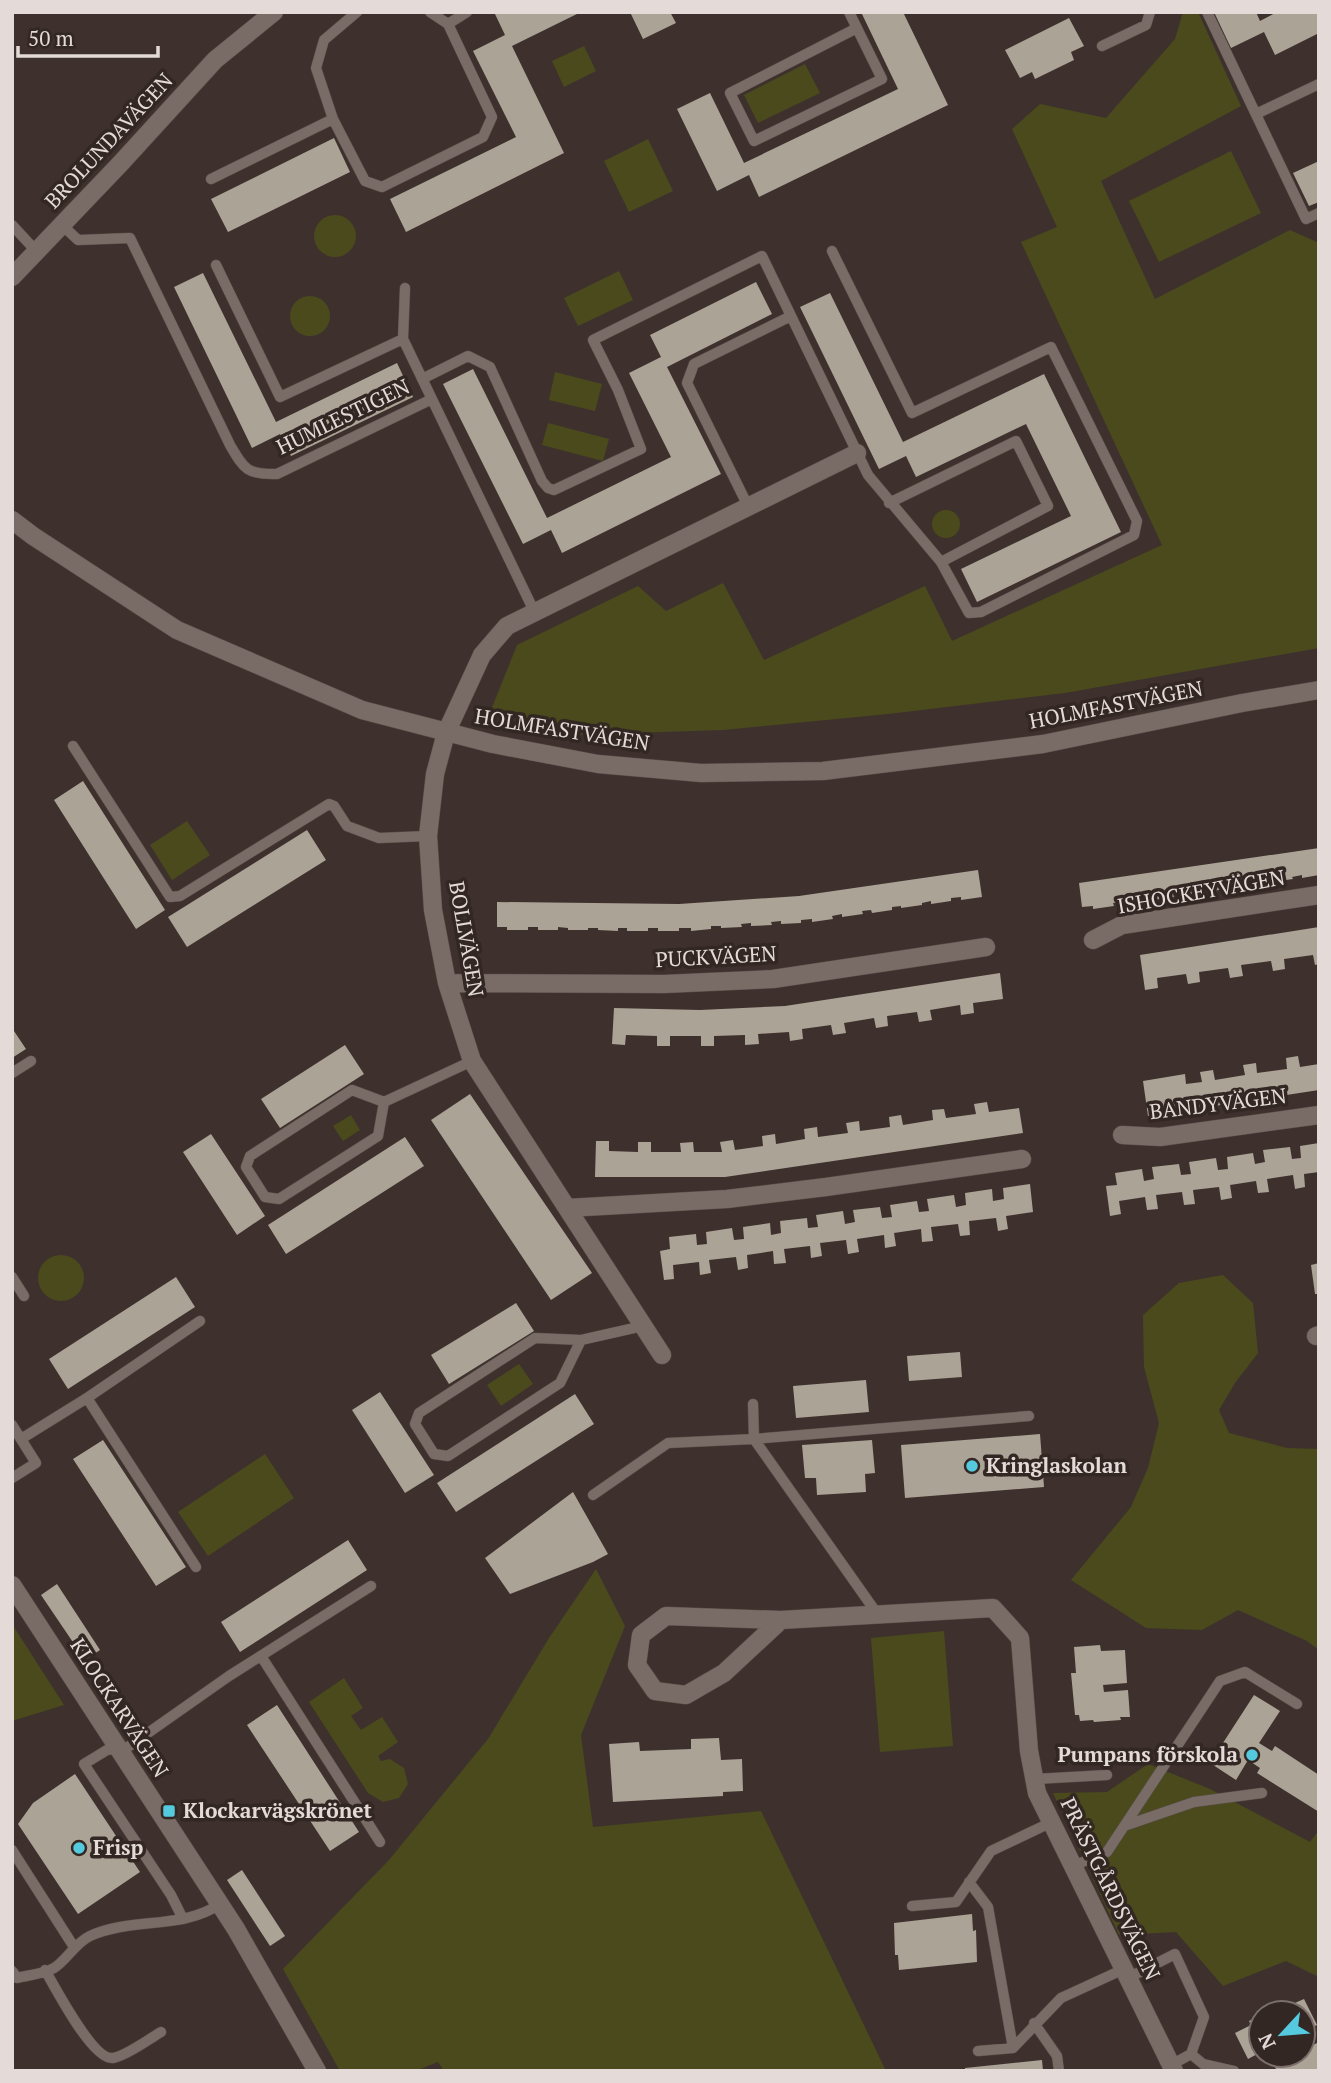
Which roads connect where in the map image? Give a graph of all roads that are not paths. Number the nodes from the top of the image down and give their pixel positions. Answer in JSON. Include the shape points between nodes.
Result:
{"nodes":[{"id":1,"x":274,"y":12,"type":"edge"},
{"id":2,"x":357,"y":12,"type":"edge"},
{"id":3,"x":430,"y":12,"type":"edge"},
{"id":4,"x":467,"y":12,"type":"edge"},
{"id":5,"x":849,"y":12,"type":"edge"},
{"id":6,"x":1150,"y":12,"type":"edge"},
{"id":7,"x":1207,"y":12,"type":"edge"},
{"id":8,"x":448,"y":23,"type":"junction"},
{"id":9,"x":857,"y":28,"type":"junction"},
{"id":10,"x":1102,"y":46,"type":"dead end"},
{"id":11,"x":1319,"y":84,"type":"edge"},
{"id":12,"x":1255,"y":114,"type":"junction"},
{"id":13,"x":333,"y":119,"type":"junction"},
{"id":14,"x":211,"y":179,"type":"dead end"},
{"id":15,"x":1319,"y":213,"type":"edge"},
{"id":16,"x":12,"y":225,"type":"edge"},
{"id":17,"x":62,"y":225,"type":"junction"},
{"id":18,"x":832,"y":251,"type":"dead end"},
{"id":19,"x":37,"y":252,"type":"junction"},
{"id":20,"x":216,"y":265,"type":"dead end"},
{"id":21,"x":12,"y":277,"type":"edge"},
{"id":22,"x":405,"y":288,"type":"dead end"},
{"id":23,"x":791,"y":316,"type":"junction"},
{"id":24,"x":403,"y":339,"type":"junction"},
{"id":25,"x":422,"y":379,"type":"junction"},
{"id":26,"x":432,"y":399,"type":"junction"},
{"id":27,"x":857,"y":453,"type":"junction"},
{"id":28,"x":889,"y":503,"type":"junction"},
{"id":29,"x":748,"y":506,"type":"junction"},
{"id":30,"x":12,"y":520,"type":"edge"},
{"id":31,"x":941,"y":562,"type":"junction"},
{"id":32,"x":534,"y":611,"type":"junction"},
{"id":33,"x":1319,"y":690,"type":"edge"},
{"id":34,"x":446,"y":733,"type":"junction"},
{"id":35,"x":74,"y":746,"type":"dead end"},
{"id":36,"x":428,"y":836,"type":"junction"},
{"id":37,"x":1319,"y":895,"type":"edge"},
{"id":38,"x":1093,"y":940,"type":"dead end"},
{"id":39,"x":986,"y":947,"type":"dead end"},
{"id":40,"x":446,"y":983,"type":"junction"},
{"id":41,"x":31,"y":1061,"type":"dead end"},
{"id":42,"x":472,"y":1061,"type":"junction"},
{"id":43,"x":12,"y":1073,"type":"edge"},
{"id":44,"x":384,"y":1102,"type":"junction"},
{"id":45,"x":1319,"y":1115,"type":"edge"},
{"id":46,"x":1122,"y":1135,"type":"dead end"},
{"id":47,"x":1023,"y":1159,"type":"dead end"},
{"id":48,"x":568,"y":1208,"type":"junction"},
{"id":49,"x":12,"y":1277,"type":"edge"},
{"id":50,"x":24,"y":1296,"type":"dead end"},
{"id":51,"x":200,"y":1321,"type":"dead end"},
{"id":52,"x":643,"y":1326,"type":"junction"},
{"id":53,"x":581,"y":1340,"type":"junction"},
{"id":54,"x":662,"y":1355,"type":"dead end"},
{"id":55,"x":88,"y":1398,"type":"junction"},
{"id":56,"x":753,"y":1404,"type":"dead end"},
{"id":57,"x":1029,"y":1416,"type":"dead end"},
{"id":58,"x":12,"y":1425,"type":"edge"},
{"id":59,"x":22,"y":1439,"type":"junction"},
{"id":60,"x":754,"y":1439,"type":"junction"},
{"id":61,"x":12,"y":1478,"type":"edge"},
{"id":62,"x":593,"y":1495,"type":"dead end"},
{"id":63,"x":196,"y":1567,"type":"dead end"},
{"id":64,"x":12,"y":1585,"type":"edge"},
{"id":65,"x":371,"y":1586,"type":"dead end"},
{"id":66,"x":878,"y":1615,"type":"junction"},
{"id":67,"x":781,"y":1620,"type":"junction"},
{"id":68,"x":261,"y":1656,"type":"junction"},
{"id":69,"x":1297,"y":1704,"type":"dead end"},
{"id":70,"x":117,"y":1748,"type":"junction"},
{"id":71,"x":1107,"y":1776,"type":"dead end"},
{"id":72,"x":1035,"y":1779,"type":"junction"},
{"id":73,"x":1262,"y":1793,"type":"dead end"},
{"id":74,"x":1052,"y":1822,"type":"junction"},
{"id":75,"x":1124,"y":1826,"type":"junction"},
{"id":76,"x":380,"y":1842,"type":"dead end"},
{"id":77,"x":12,"y":1850,"type":"edge"},
{"id":78,"x":1073,"y":1866,"type":"junction"},
{"id":79,"x":969,"y":1881,"type":"junction"},
{"id":80,"x":220,"y":1904,"type":"junction"},
{"id":81,"x":912,"y":1906,"type":"dead end"},
{"id":82,"x":183,"y":1919,"type":"junction"},
{"id":83,"x":74,"y":1947,"type":"junction"},
{"id":84,"x":45,"y":1970,"type":"junction"},
{"id":85,"x":12,"y":1971,"type":"edge"},
{"id":86,"x":1126,"y":1973,"type":"junction"},
{"id":87,"x":1034,"y":2023,"type":"junction"},
{"id":88,"x":161,"y":2032,"type":"dead end"},
{"id":89,"x":1013,"y":2048,"type":"junction"},
{"id":90,"x":978,"y":2052,"type":"dead end"},
{"id":91,"x":1191,"y":2054,"type":"junction"},
{"id":92,"x":1172,"y":2068,"type":"edge"},
{"id":93,"x":317,"y":2071,"type":"edge"},
{"id":94,"x":1059,"y":2071,"type":"edge"},
{"id":95,"x":1234,"y":2071,"type":"edge"}],
"edges":[{"from":1,"to":17,"type":"street","name":"BROLUNDAVÄGEN","via":[[215,60]]},
{"from":2,"to":13,"type":"lane","via":[[324,40],[316,68]]},
{"from":3,"to":8,"type":"lane"},
{"from":4,"to":8,"type":"lane"},
{"from":5,"to":9,"type":"lane"},
{"from":6,"to":10,"type":"lane","via":[[1146,25]]},
{"from":7,"to":12,"type":"lane"},
{"from":8,"to":13,"type":"lane","via":[[492,117],[483,137],[382,187],[365,181]]},
{"from":9,"to":9,"type":"lane","via":[[882,79],[754,141],[730,93]]},
{"from":11,"to":12,"type":"lane"},
{"from":12,"to":15,"type":"lane","via":[[1306,219]]},
{"from":13,"to":14,"type":"lane"},
{"from":16,"to":19,"type":"lane"},
{"from":17,"to":19,"type":"street","name":"BROLUNDAVÄGEN"},
{"from":17,"to":26,"type":"lane","name":"HUMLESTIGEN","via":[[78,240],[130,238],[230,445],[242,466],[253,474],[277,474]]},
{"from":18,"to":31,"type":"lane","via":[[912,413],[1051,348],[1137,521],[1134,535],[981,612],[969,612]]},
{"from":19,"to":21,"type":"street","name":"BROLUNDAVÄGEN"},
{"from":20,"to":24,"type":"lane","via":[[280,397]]},
{"from":22,"to":24,"type":"lane"},
{"from":23,"to":25,"type":"lane","via":[[762,256],[593,340],[641,449],[554,490],[542,481],[490,367],[468,356]]},
{"from":23,"to":27,"type":"lane"},
{"from":23,"to":29,"type":"lane","via":[[694,364],[687,383]]},
{"from":24,"to":25,"type":"lane"},
{"from":25,"to":26,"type":"lane"},
{"from":26,"to":32,"type":"lane","name":"HUMLESTIGEN"},
{"from":27,"to":28,"type":"lane"},
{"from":27,"to":29,"type":"street"},
{"from":28,"to":31,"type":"lane"},
{"from":28,"to":31,"type":"lane","via":[[1016,441],[1048,506]]},
{"from":29,"to":32,"type":"street"},
{"from":30,"to":34,"type":"street","name":"HOLMFASTVÄGEN","via":[[177,630],[362,710]]},
{"from":32,"to":34,"type":"street","via":[[507,626],[482,655]]},
{"from":33,"to":34,"type":"street","name":"HOLMFASTVÄGEN","via":[[1043,744],[823,771],[701,773],[598,764]]},
{"from":34,"to":36,"type":"street","name":"BOLLVÄGEN","via":[[435,774]]},
{"from":35,"to":36,"type":"lane","via":[[170,897],[180,896],[329,804],[347,826],[379,838]]},
{"from":36,"to":40,"type":"street","name":"BOLLVÄGEN","via":[[433,910]]},
{"from":37,"to":38,"type":"street","name":"ISHOCKEYVÄGEN","via":[[1122,925]]},
{"from":39,"to":40,"type":"street","name":"PUCKVÄGEN","via":[[774,979],[664,984]]},
{"from":40,"to":42,"type":"street","name":"BOLLVÄGEN"},
{"from":41,"to":43,"type":"lane"},
{"from":42,"to":44,"type":"lane"},
{"from":42,"to":48,"type":"street","name":"BOLLVÄGEN"},
{"from":44,"to":44,"type":"lane","via":[[378,1136],[279,1199],[265,1197],[246,1167],[250,1156],[352,1090]]},
{"from":45,"to":46,"type":"street","name":"BANDYVÄGEN","via":[[1160,1137]]},
{"from":47,"to":48,"type":"street","via":[[727,1199]]},
{"from":48,"to":52,"type":"street","name":"BOLLVÄGEN"},
{"from":49,"to":50,"type":"lane"},
{"from":51,"to":55,"type":"lane"},
{"from":52,"to":53,"type":"lane"},
{"from":52,"to":54,"type":"street","name":"BOLLVÄGEN"},
{"from":53,"to":53,"type":"lane","via":[[560,1383],[447,1457],[434,1454],[415,1424],[419,1413],[535,1338]]},
{"from":55,"to":59,"type":"lane"},
{"from":55,"to":63,"type":"lane"},
{"from":56,"to":60,"type":"lane"},
{"from":57,"to":60,"type":"lane"},
{"from":58,"to":59,"type":"lane"},
{"from":59,"to":61,"type":"lane","via":[[36,1463]]},
{"from":60,"to":62,"type":"lane","via":[[668,1443]]},
{"from":60,"to":66,"type":"lane"},
{"from":64,"to":70,"type":"street","name":"KLOCKARVÄGEN"},
{"from":65,"to":68,"type":"lane"},
{"from":66,"to":67,"type":"street","name":"PRÄSTGÅRDSVÄGEN"},
{"from":66,"to":72,"type":"street","name":"PRÄSTGÅRDSVÄGEN","via":[[993,1608],[1020,1638]]},
{"from":67,"to":67,"type":"street","name":"PRÄSTGÅRDSVÄGEN","via":[[666,1616],[641,1635],[637,1665],[656,1691],[687,1695],[724,1673]]},
{"from":68,"to":70,"type":"lane","via":[[128,1747]]},
{"from":68,"to":76,"type":"lane"},
{"from":69,"to":75,"type":"lane","via":[[1245,1672],[1220,1681]]},
{"from":70,"to":80,"type":"street","name":"KLOCKARVÄGEN"},
{"from":70,"to":82,"type":"lane","via":[[84,1764]]},
{"from":71,"to":72,"type":"lane"},
{"from":72,"to":74,"type":"street","name":"PRÄSTGÅRDSVÄGEN"},
{"from":73,"to":75,"type":"lane","via":[[1194,1802]]},
{"from":74,"to":78,"type":"street","name":"PRÄSTGÅRDSVÄGEN"},
{"from":74,"to":79,"type":"lane","via":[[991,1851]]},
{"from":75,"to":78,"type":"lane","via":[[1107,1852]]},
{"from":77,"to":83,"type":"lane"},
{"from":78,"to":86,"type":"street","name":"PRÄSTGÅRDSVÄGEN"},
{"from":79,"to":81,"type":"lane","via":[[956,1902]]},
{"from":79,"to":89,"type":"lane","via":[[988,1906]]},
{"from":80,"to":82,"type":"lane"},
{"from":80,"to":93,"type":"street","name":"KLOCKARVÄGEN"},
{"from":82,"to":83,"type":"lane","via":[[125,1925],[90,1936]]},
{"from":83,"to":84,"type":"lane","via":[[54,1968]]},
{"from":84,"to":85,"type":"lane","via":[[17,1978]]},
{"from":84,"to":88,"type":"lane","via":[[101,2055],[116,2057]]},
{"from":86,"to":87,"type":"lane","via":[[1061,1998]]},
{"from":86,"to":91,"type":"lane","via":[[1175,1954],[1204,2017]]},
{"from":86,"to":92,"type":"street","name":"PRÄSTGÅRDSVÄGEN"},
{"from":87,"to":89,"type":"lane"},
{"from":87,"to":94,"type":"lane","via":[[1057,2056]]},
{"from":89,"to":90,"type":"lane"},
{"from":91,"to":92,"type":"lane"},
{"from":91,"to":95,"type":"lane","via":[[1203,2064]]}]}
